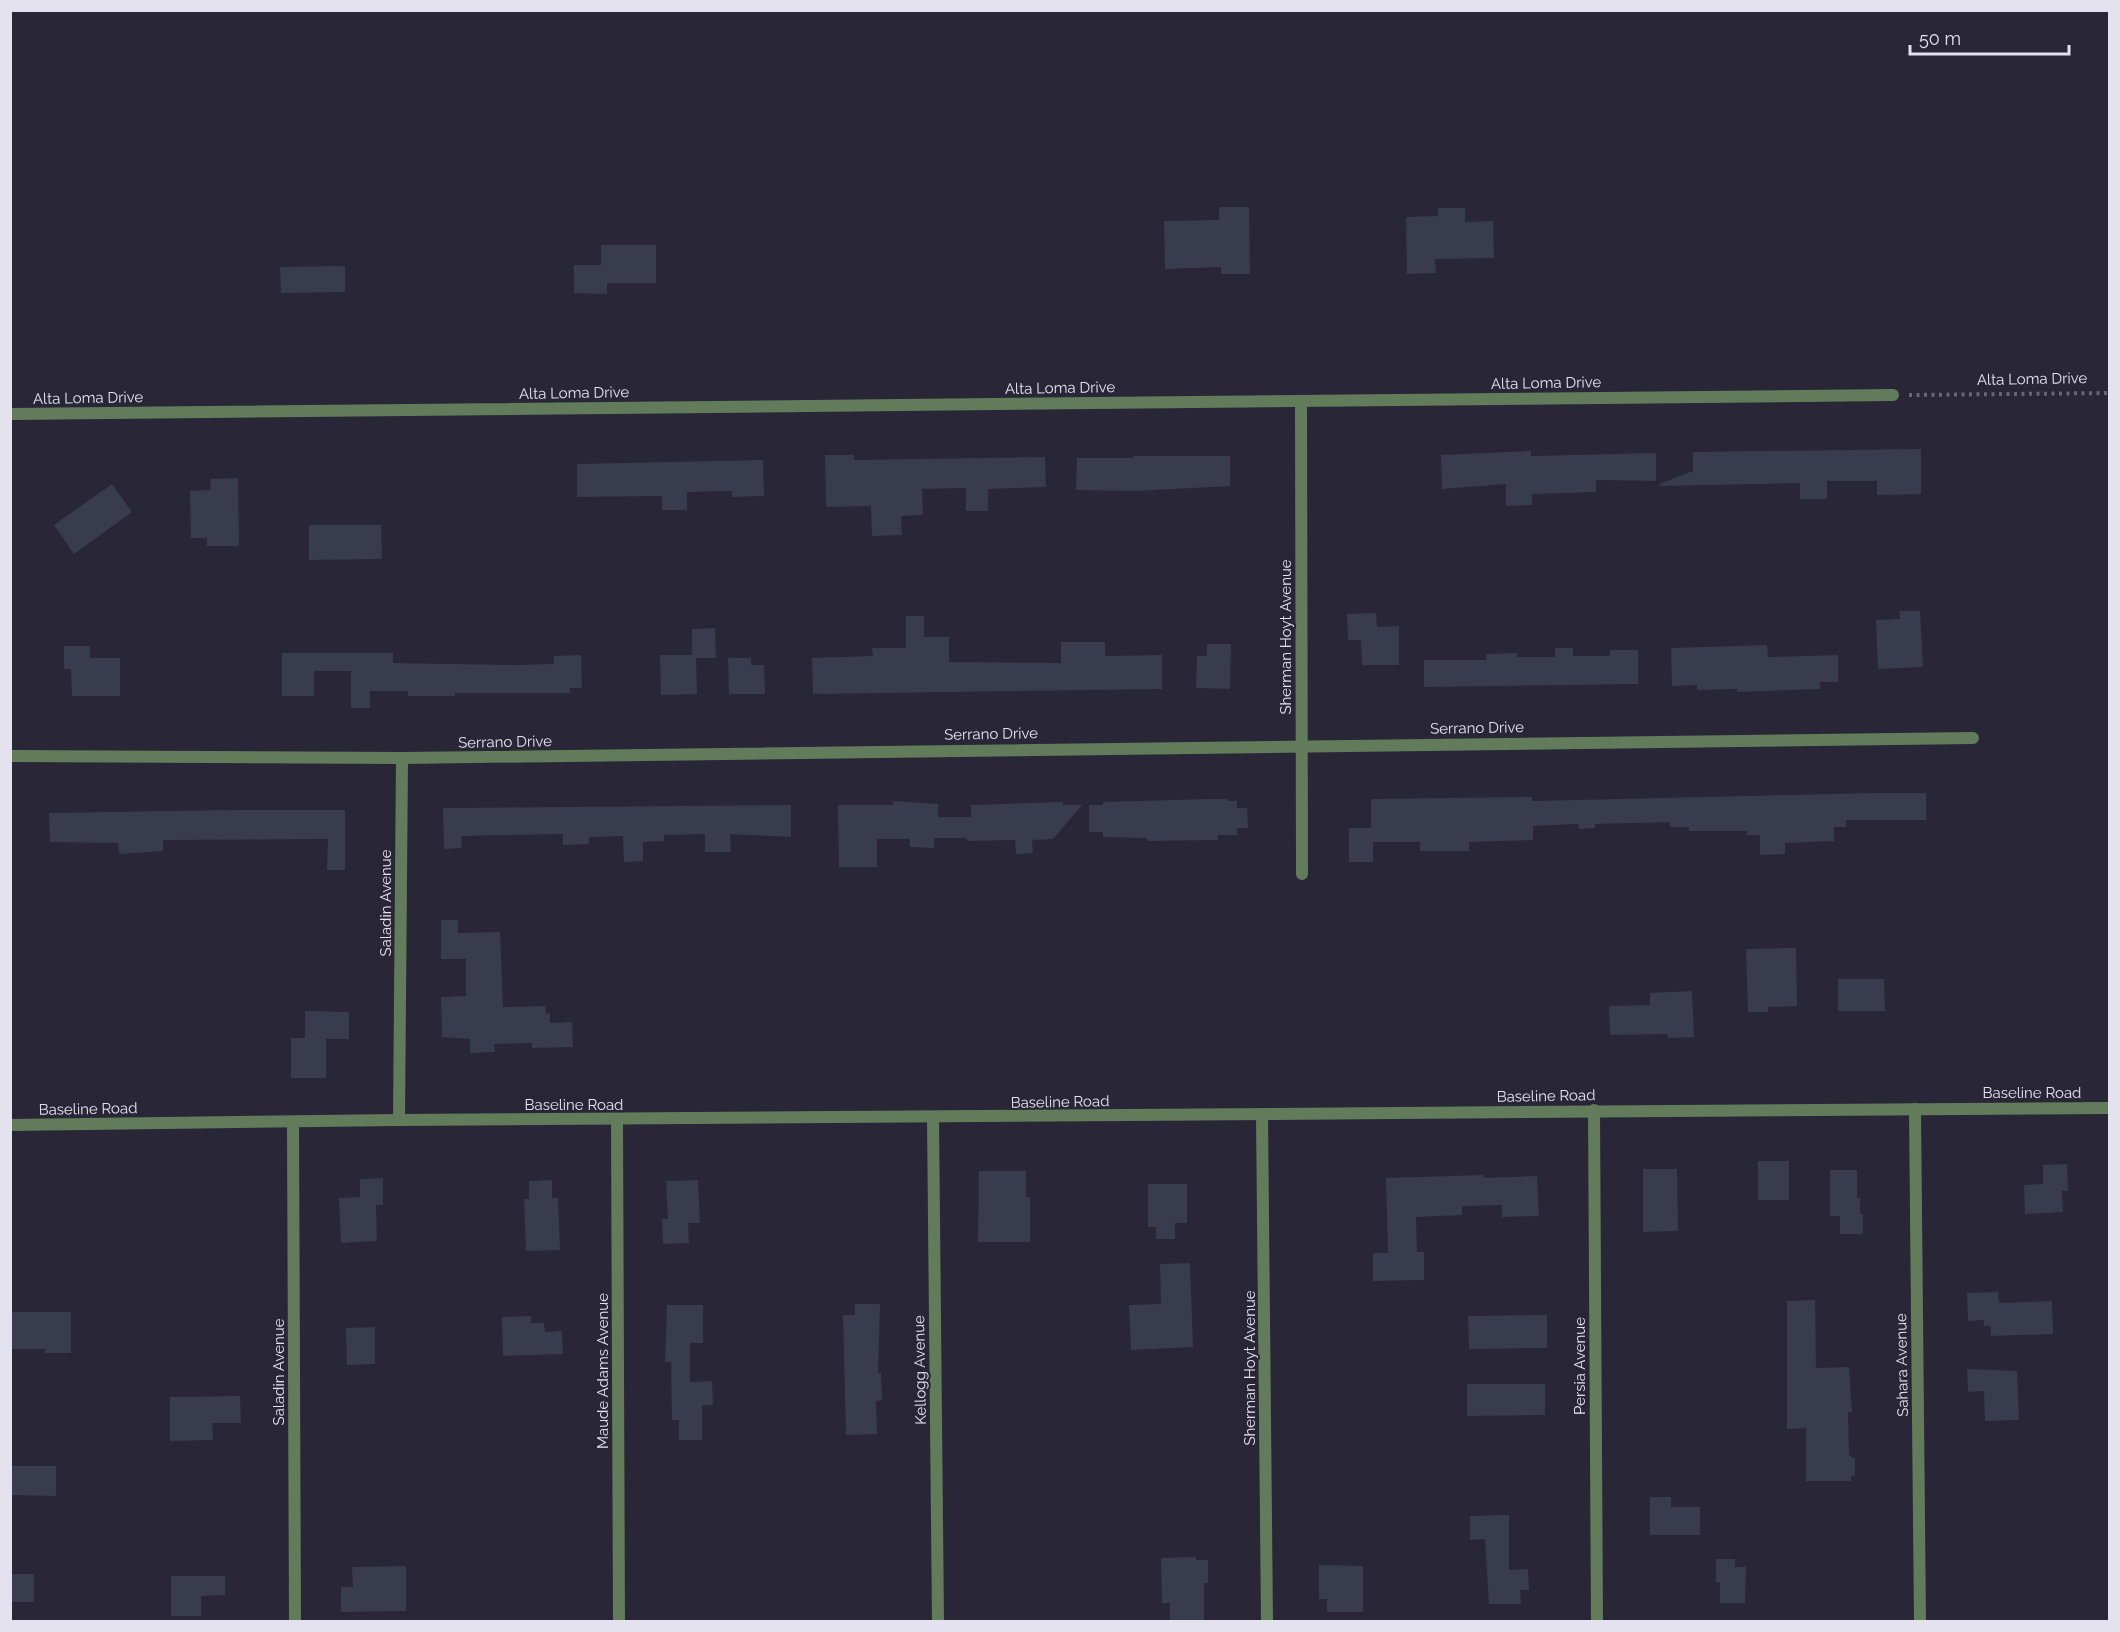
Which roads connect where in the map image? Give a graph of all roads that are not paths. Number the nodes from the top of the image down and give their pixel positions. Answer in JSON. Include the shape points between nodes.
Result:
{"nodes":[{"id":1,"x":1893,"y":395,"type":"road end"},
{"id":2,"x":1301,"y":400,"type":"junction"},
{"id":3,"x":10,"y":414,"type":"edge"},
{"id":4,"x":1973,"y":738,"type":"dead end"},
{"id":5,"x":1301,"y":745,"type":"junction"},
{"id":6,"x":10,"y":756,"type":"edge"},
{"id":7,"x":402,"y":758,"type":"junction"},
{"id":8,"x":1302,"y":874,"type":"dead end"},
{"id":9,"x":2109,"y":1108,"type":"edge"},
{"id":10,"x":1915,"y":1109,"type":"junction"},
{"id":11,"x":1594,"y":1110,"type":"junction"},
{"id":12,"x":1262,"y":1115,"type":"junction"},
{"id":13,"x":933,"y":1118,"type":"junction"},
{"id":14,"x":399,"y":1120,"type":"junction"},
{"id":15,"x":617,"y":1120,"type":"junction"},
{"id":16,"x":293,"y":1122,"type":"junction"},
{"id":17,"x":10,"y":1125,"type":"edge"},
{"id":18,"x":295,"y":1622,"type":"edge"},
{"id":19,"x":620,"y":1622,"type":"edge"},
{"id":20,"x":938,"y":1622,"type":"edge"},
{"id":21,"x":1267,"y":1622,"type":"edge"},
{"id":22,"x":1597,"y":1622,"type":"edge"},
{"id":23,"x":1920,"y":1622,"type":"edge"}],
"edges":[{"from":1,"to":2,"type":"street","name":"Alta Loma Drive"},
{"from":2,"to":3,"type":"street","name":"Alta Loma Drive"},
{"from":2,"to":5,"type":"street","name":"Sherman Hoyt Avenue"},
{"from":4,"to":5,"type":"street","name":"Serrano Drive"},
{"from":5,"to":7,"type":"street","name":"Serrano Drive"},
{"from":5,"to":8,"type":"street","name":"Sherman Hoyt Avenue"},
{"from":6,"to":7,"type":"street","name":"Serrano Drive"},
{"from":7,"to":14,"type":"street","name":"Saladin Avenue"},
{"from":9,"to":10,"type":"street","name":"Baseline Road"},
{"from":10,"to":11,"type":"street","name":"Baseline Road"},
{"from":10,"to":23,"type":"street","name":"Sahara Avenue"},
{"from":11,"to":12,"type":"street","name":"Baseline Road"},
{"from":11,"to":22,"type":"street","name":"Persia Avenue"},
{"from":12,"to":13,"type":"street","name":"Baseline Road"},
{"from":12,"to":21,"type":"street","name":"Sherman Hoyt Avenue"},
{"from":13,"to":15,"type":"street","name":"Baseline Road"},
{"from":13,"to":20,"type":"street","name":"Kellogg Avenue"},
{"from":14,"to":15,"type":"street","name":"Baseline Road"},
{"from":14,"to":16,"type":"street","name":"Baseline Road"},
{"from":15,"to":19,"type":"street","name":"Maude Adams Avenue"},
{"from":16,"to":17,"type":"street","name":"Baseline Road"},
{"from":16,"to":18,"type":"street","name":"Saladin Avenue"}]}
